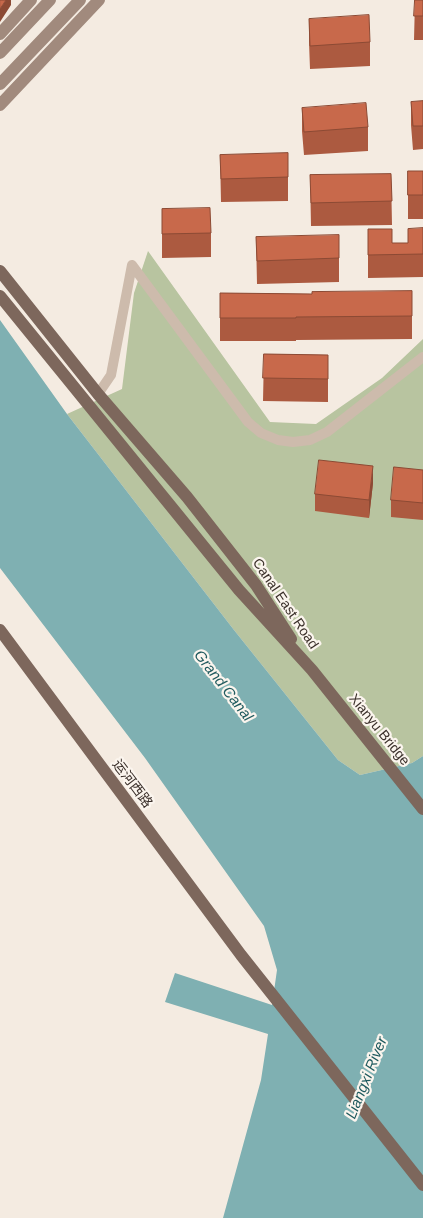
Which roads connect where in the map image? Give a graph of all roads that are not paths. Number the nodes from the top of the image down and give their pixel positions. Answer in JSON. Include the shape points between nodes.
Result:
{"nodes":[{"id":1,"x":32,"y":0,"type":"edge"},
{"id":2,"x":50,"y":0,"type":"edge"},
{"id":3,"x":80,"y":0,"type":"edge"},
{"id":4,"x":98,"y":0,"type":"edge"},
{"id":5,"x":0,"y":34,"type":"edge"},
{"id":6,"x":0,"y":53,"type":"edge"},
{"id":7,"x":0,"y":84,"type":"edge"},
{"id":8,"x":0,"y":105,"type":"edge"},
{"id":9,"x":0,"y":271,"type":"edge"},
{"id":10,"x":0,"y":296,"type":"edge"},
{"id":11,"x":423,"y":357,"type":"edge"},
{"id":12,"x":98,"y":394,"type":"junction"},
{"id":13,"x":0,"y":630,"type":"edge"},
{"id":14,"x":312,"y":670,"type":"junction"},
{"id":15,"x":423,"y":809,"type":"edge"},
{"id":16,"x":423,"y":1185,"type":"edge"}],
"edges":[{"from":1,"to":5,"type":"main road"},
{"from":2,"to":6,"type":"main road"},
{"from":3,"to":7,"type":"main road"},
{"from":4,"to":8,"type":"main road"},
{"from":9,"to":12,"type":"main road","name":"Canal East Road"},
{"from":10,"to":14,"type":"main road","name":"Canal East Road","via":[[239,590]]},
{"from":11,"to":12,"type":"street","via":[[327,432],[310,440],[278,440],[261,433],[248,422],[132,265],[111,375]]},
{"from":12,"to":14,"type":"main road","name":"Canal East Road","via":[[187,497],[256,585]]},
{"from":13,"to":16,"type":"main road","name":"运河西路","via":[[241,955]]},
{"from":14,"to":15,"type":"main road","name":"Xianyu Bridge"}]}
